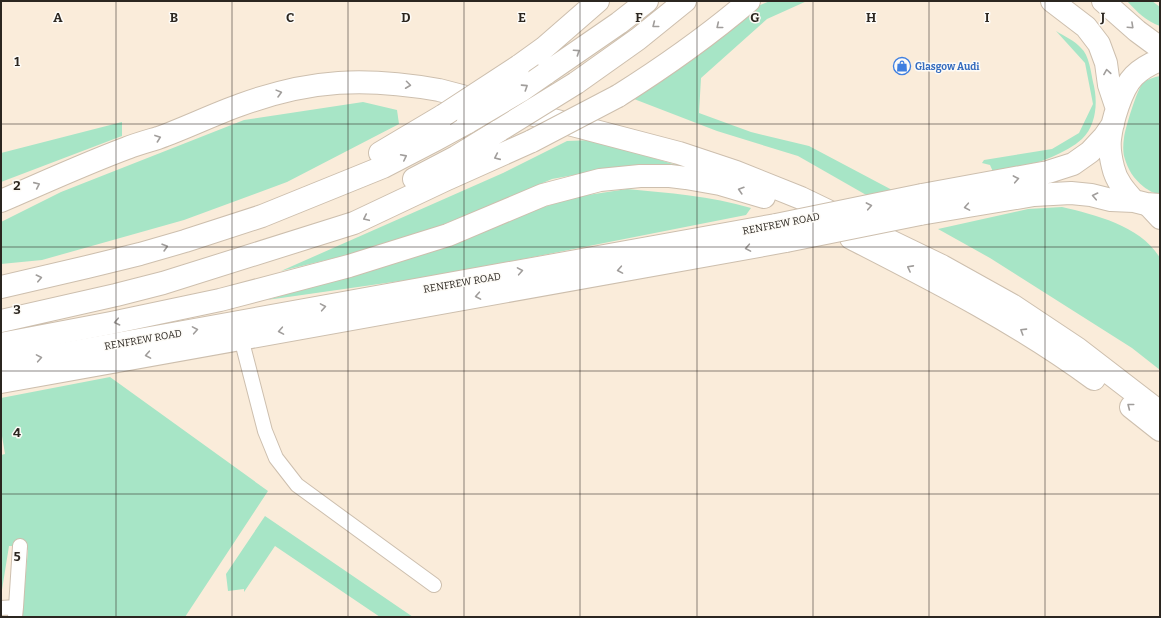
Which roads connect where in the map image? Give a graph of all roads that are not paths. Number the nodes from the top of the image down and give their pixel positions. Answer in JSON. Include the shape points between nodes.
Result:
{"nodes":[{"id":1,"x":598,"y":1,"type":"edge"},
{"id":2,"x":647,"y":1,"type":"edge"},
{"id":3,"x":685,"y":1,"type":"edge"},
{"id":4,"x":749,"y":1,"type":"edge"},
{"id":5,"x":1052,"y":1,"type":"edge"},
{"id":6,"x":1103,"y":1,"type":"edge"},
{"id":7,"x":1160,"y":48,"type":"edge"},
{"id":8,"x":1160,"y":60,"type":"edge"},
{"id":9,"x":1115,"y":117,"type":"junction"},
{"id":10,"x":1,"y":201,"type":"edge"},
{"id":11,"x":921,"y":205,"type":"junction"},
{"id":12,"x":1150,"y":207,"type":"edge"},
{"id":13,"x":262,"y":216,"type":"junction"},
{"id":14,"x":781,"y":233,"type":"junction"},
{"id":15,"x":215,"y":266,"type":"junction"},
{"id":16,"x":1,"y":287,"type":"edge"},
{"id":17,"x":1,"y":320,"type":"edge"},
{"id":18,"x":241,"y":338,"type":"junction"},
{"id":19,"x":1,"y":344,"type":"edge"},
{"id":20,"x":1,"y":365,"type":"edge"},
{"id":21,"x":1,"y":382,"type":"edge"},
{"id":22,"x":1160,"y":412,"type":"edge"},
{"id":23,"x":1160,"y":430,"type":"edge"},
{"id":24,"x":20,"y":546,"type":"dead end"},
{"id":25,"x":434,"y":584,"type":"dead end"},
{"id":26,"x":1,"y":608,"type":"edge"},
{"id":27,"x":15,"y":612,"type":"edge"}],
"edges":[{"from":1,"to":13,"type":"main road","bridge":true,"via":[[544,48],[444,115],[373,157]]},
{"from":13,"to":2,"type":"main road","one_way":true,"bridge":true,"via":[[383,167],[468,122],[522,90]]},
{"from":3,"to":15,"type":"main road","one_way":true,"bridge":true,"via":[[638,39],[576,83],[456,157],[350,210]]},
{"from":4,"to":15,"type":"main road","one_way":true,"bridge":true,"via":[[662,68],[618,96],[532,141],[354,223]]},
{"from":9,"to":5,"type":"main road","one_way":true,"via":[[1106,63],[1099,44],[1086,27]]},
{"from":6,"to":7,"type":"main road","one_way":true},
{"from":8,"to":9,"type":"main road","via":[[1133,77],[1126,87]]},
{"from":11,"to":9,"type":"main road","one_way":true,"via":[[1073,164],[1093,149]]},
{"from":9,"to":12,"type":"main road","via":[[1109,141],[1113,168],[1123,189]]},
{"from":10,"to":22,"type":"main road","one_way":true,"via":[[85,165],[240,105],[301,87],[374,82],[440,90],[679,153],[801,198],[942,266],[1006,302],[1078,349]]},
{"from":12,"to":11,"type":"main road","one_way":true,"via":[[1071,193]]},
{"from":11,"to":14,"type":"main road","name":"RENFREW ROAD","bridge":true},
{"from":16,"to":13,"type":"main road","one_way":true,"via":[[140,254]]},
{"from":14,"to":18,"type":"main road","name":"RENFREW ROAD","one_way":true},
{"from":20,"to":14,"type":"main road","name":"RENFREW ROAD","one_way":true},
{"from":15,"to":17,"type":"main road","via":[[116,296]]},
{"from":18,"to":21,"type":"main road","name":"RENFREW ROAD","one_way":true},
{"from":18,"to":25,"type":"street","via":[[265,431],[276,458],[284,469],[297,485]]},
{"from":23,"to":19,"type":"main road","one_way":true,"via":[[1074,365],[1017,328],[960,294],[852,238],[768,198],[720,184],[670,176],[600,180],[567,188],[543,195],[448,235],[349,266],[212,301]]},
{"from":24,"to":27,"type":"street"},
{"from":26,"to":27,"type":"street"}]}
